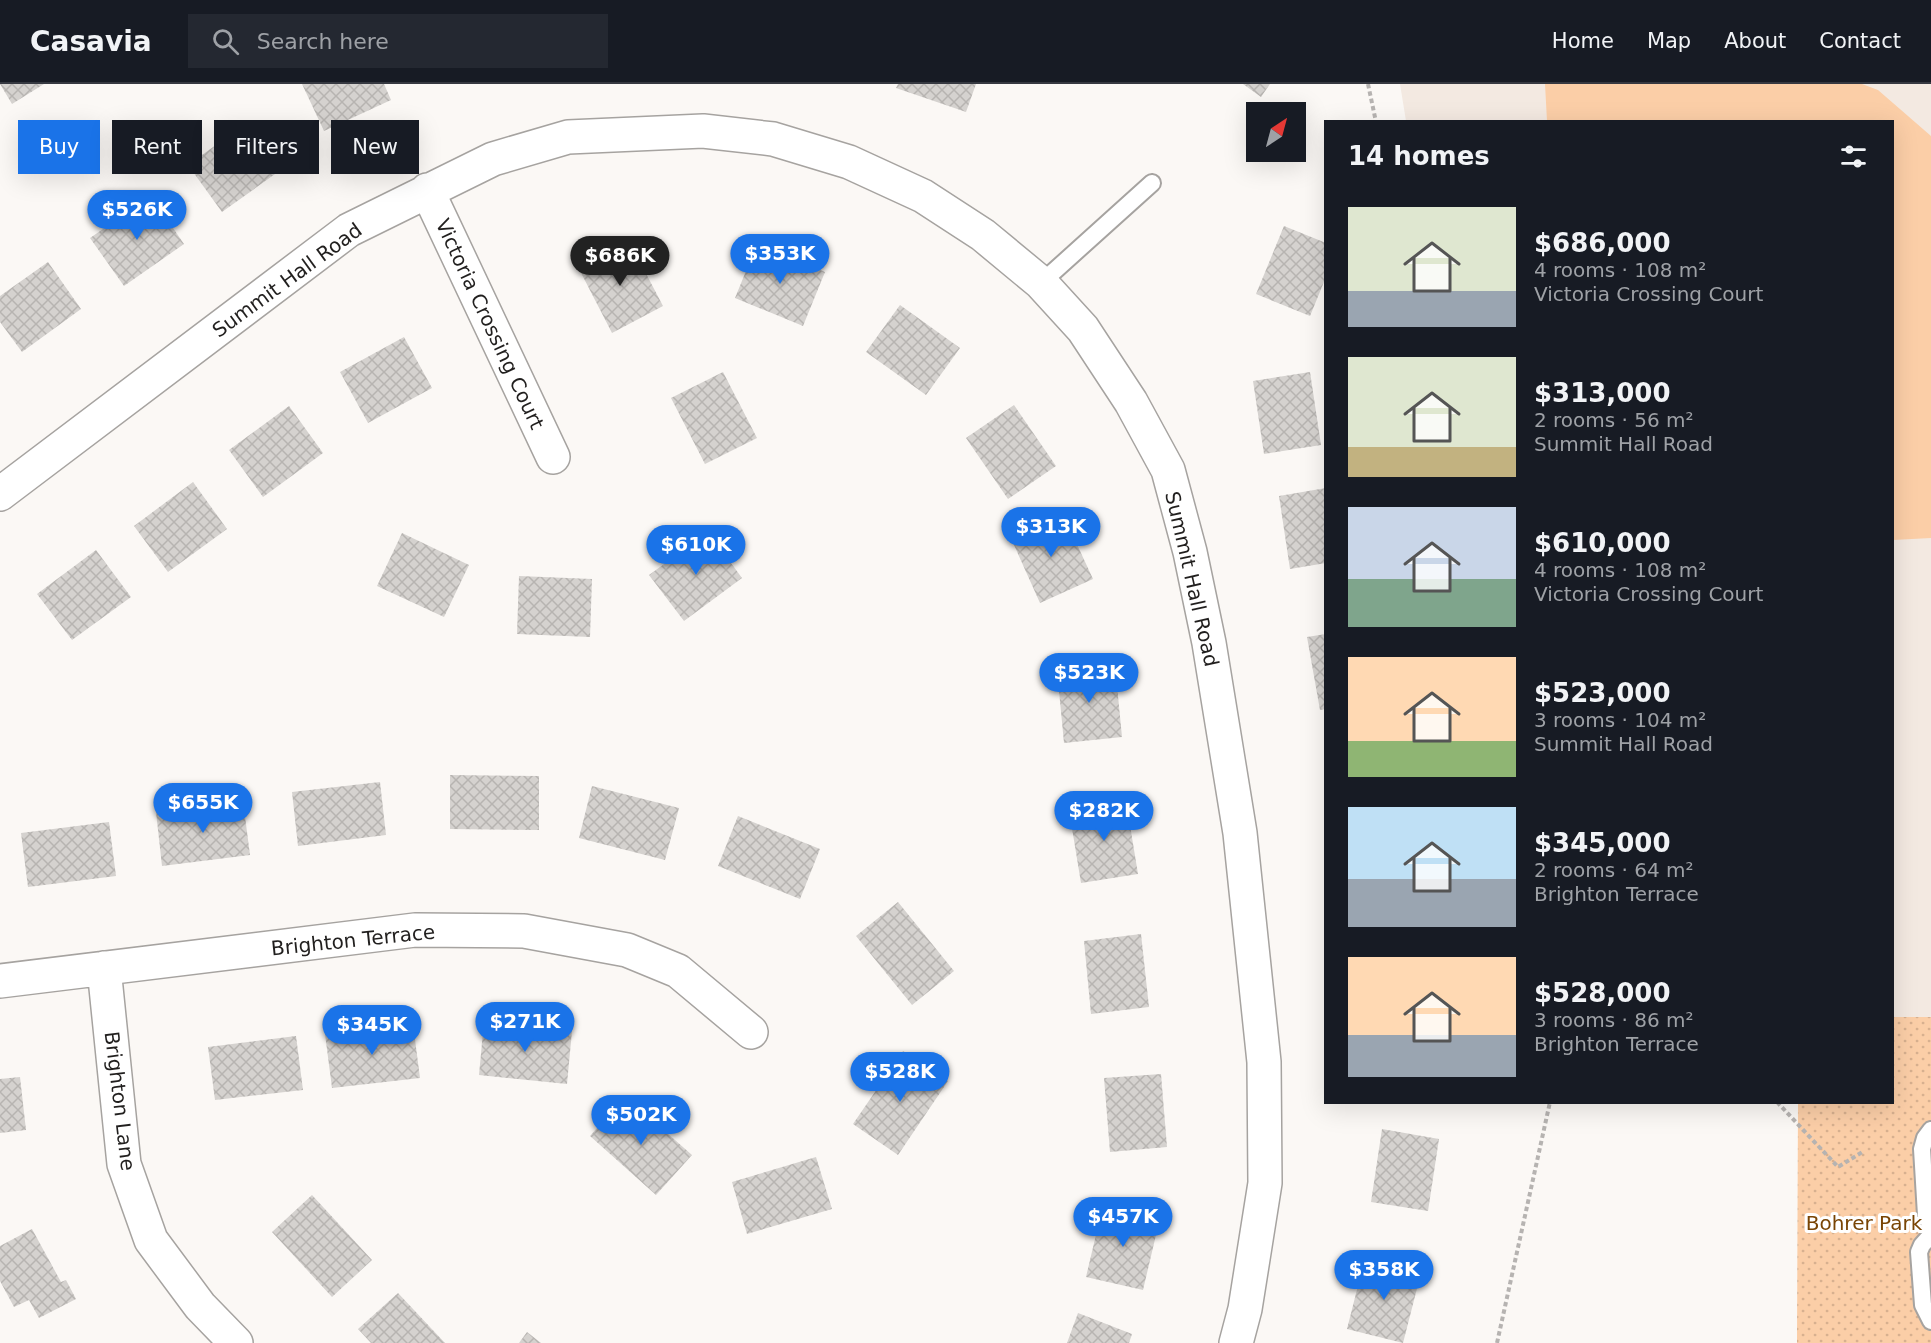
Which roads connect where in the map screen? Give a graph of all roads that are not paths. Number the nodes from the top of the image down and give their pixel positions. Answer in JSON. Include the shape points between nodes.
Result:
{"nodes":[{"id":1,"x":1152,"y":183,"type":"dead end"},
{"id":2,"x":427,"y":190,"type":"junction"},
{"id":3,"x":1041,"y":283,"type":"junction"},
{"id":4,"x":553,"y":457,"type":"dead end"},
{"id":5,"x":0,"y":494,"type":"edge"},
{"id":6,"x":104,"y":968,"type":"junction"},
{"id":7,"x":0,"y":981,"type":"edge"},
{"id":8,"x":751,"y":1032,"type":"dead end"},
{"id":9,"x":1931,"y":1130,"type":"edge"},
{"id":10,"x":1931,"y":1227,"type":"edge"},
{"id":11,"x":1931,"y":1235,"type":"edge"},
{"id":12,"x":1931,"y":1322,"type":"edge"},
{"id":13,"x":236,"y":1343,"type":"edge"},
{"id":14,"x":1236,"y":1343,"type":"edge"}],
"edges":[{"from":1,"to":3,"type":"lane"},
{"from":2,"to":3,"type":"street","name":"Summit Hall Road","via":[[493,159],[568,137],[703,131],[773,139],[849,162],[923,196],[983,235]]},
{"from":2,"to":4,"type":"street","name":"Victoria Crossing Court"},
{"from":2,"to":5,"type":"street","name":"Summit Hall Road","via":[[350,230]]},
{"from":3,"to":14,"type":"street","name":"Summit Hall Road","via":[[1083,329],[1131,402],[1168,470],[1209,644],[1240,833],[1264,1062],[1265,1183]]},
{"from":6,"to":7,"type":"street","name":"Brighton Terrace"},
{"from":6,"to":8,"type":"street","name":"Brighton Terrace","via":[[415,930],[524,931],[627,950],[678,970]]},
{"from":6,"to":13,"type":"street","name":"Brighton Lane","via":[[124,1164],[152,1240],[200,1306]]},
{"from":9,"to":10,"type":"lane","via":[[1922,1149],[1926,1215]]},
{"from":11,"to":12,"type":"lane","via":[[1919,1252],[1923,1305]]}]}
